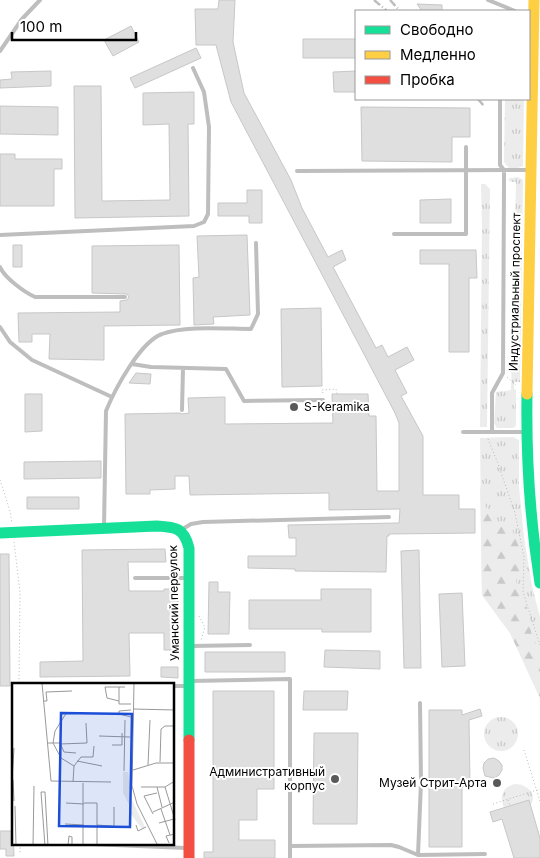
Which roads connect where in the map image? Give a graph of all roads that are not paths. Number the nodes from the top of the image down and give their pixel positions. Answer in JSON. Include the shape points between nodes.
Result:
{"nodes":[{"id":1,"x":40,"y":0,"type":"edge"},
{"id":2,"x":488,"y":0,"type":"edge"},
{"id":3,"x":534,"y":0,"type":"edge"},
{"id":4,"x":513,"y":10,"type":"edge"},
{"id":5,"x":531,"y":18,"type":"edge"},
{"id":6,"x":0,"y":51,"type":"edge"},
{"id":7,"x":193,"y":68,"type":"dead end"},
{"id":8,"x":500,"y":100,"type":"edge"},
{"id":9,"x":466,"y":147,"type":"dead end"},
{"id":10,"x":504,"y":170,"type":"junction"},
{"id":11,"x":531,"y":170,"type":"junction"},
{"id":12,"x":297,"y":171,"type":"dead end"},
{"id":13,"x":466,"y":171,"type":"junction"},
{"id":14,"x":394,"y":234,"type":"dead end"},
{"id":15,"x":0,"y":236,"type":"edge"},
{"id":16,"x":256,"y":243,"type":"dead end"},
{"id":17,"x":0,"y":267,"type":"edge"},
{"id":18,"x":125,"y":297,"type":"dead end"},
{"id":19,"x":0,"y":327,"type":"edge"},
{"id":20,"x":132,"y":364,"type":"junction"},
{"id":21,"x":182,"y":368,"type":"junction"},
{"id":22,"x":112,"y":397,"type":"junction"},
{"id":23,"x":323,"y":400,"type":"road end"},
{"id":24,"x":182,"y":410,"type":"dead end"},
{"id":25,"x":463,"y":432,"type":"dead end"},
{"id":26,"x":490,"y":432,"type":"junction"},
{"id":27,"x":527,"y":432,"type":"junction"},
{"id":28,"x":389,"y":517,"type":"dead end"},
{"id":29,"x":104,"y":528,"type":"junction"},
{"id":30,"x":180,"y":530,"type":"junction"},
{"id":31,"x":0,"y":532,"type":"edge"},
{"id":32,"x":134,"y":578,"type":"dead end"},
{"id":33,"x":189,"y":578,"type":"junction"},
{"id":34,"x":540,"y":583,"type":"edge"},
{"id":35,"x":250,"y":645,"type":"dead end"},
{"id":36,"x":194,"y":646,"type":"junction"},
{"id":37,"x":189,"y":684,"type":"junction"},
{"id":38,"x":175,"y":686,"type":"edge"},
{"id":39,"x":420,"y":703,"type":"dead end"},
{"id":40,"x":113,"y":846,"type":"edge"},
{"id":41,"x":290,"y":846,"type":"junction"},
{"id":42,"x":188,"y":853,"type":"edge"},
{"id":43,"x":485,"y":854,"type":"dead end"},
{"id":44,"x":418,"y":855,"type":"junction"},
{"id":45,"x":290,"y":858,"type":"edge"}],
"edges":[{"from":1,"to":6,"type":"lane","via":[[22,18]]},
{"from":2,"to":4,"type":"lane"},
{"from":3,"to":5,"type":"main road","name":"Индустриальный проспект"},
{"from":5,"to":11,"type":"main road","name":"Индустриальный проспект"},
{"from":7,"to":15,"type":"lane","via":[[204,92],[209,126],[208,214],[204,222],[194,226]]},
{"from":8,"to":10,"type":"lane","via":[[500,165]]},
{"from":9,"to":13,"type":"lane"},
{"from":10,"to":11,"type":"lane"},
{"from":10,"to":13,"type":"lane"},
{"from":10,"to":26,"type":"lane","via":[[503,373],[492,393]]},
{"from":11,"to":27,"type":"main road","name":"Индустриальный проспект"},
{"from":12,"to":13,"type":"lane"},
{"from":13,"to":14,"type":"lane","via":[[466,234]]},
{"from":16,"to":20,"type":"lane","via":[[258,314],[252,329],[187,329],[162,334],[146,344]]},
{"from":17,"to":18,"type":"lane","via":[[3,274],[35,297]]},
{"from":19,"to":22,"type":"lane","via":[[10,342],[32,360]]},
{"from":20,"to":21,"type":"lane"},
{"from":20,"to":22,"type":"lane"},
{"from":21,"to":23,"type":"lane","via":[[226,369],[244,401]]},
{"from":21,"to":24,"type":"lane"},
{"from":22,"to":29,"type":"lane","via":[[106,411]]},
{"from":25,"to":26,"type":"lane"},
{"from":26,"to":27,"type":"lane"},
{"from":27,"to":34,"type":"main road","name":"Индустриальный проспект","via":[[532,539]]},
{"from":28,"to":30,"type":"lane","via":[[203,522]]},
{"from":29,"to":30,"type":"main road","name":"Уманский переулок","via":[[157,526]]},
{"from":29,"to":31,"type":"main road","name":"Уманский переулок"},
{"from":30,"to":33,"type":"main road","name":"Уманский переулок","via":[[187,538],[189,548]]},
{"from":32,"to":33,"type":"lane"},
{"from":33,"to":36,"type":"main road","name":"Уманский переулок"},
{"from":35,"to":36,"type":"lane"},
{"from":36,"to":37,"type":"main road","name":"Уманский переулок"},
{"from":37,"to":38,"type":"lane"},
{"from":37,"to":41,"type":"lane","via":[[290,679]]},
{"from":37,"to":42,"type":"main road","name":"Уманский переулок"},
{"from":39,"to":44,"type":"lane","via":[[422,782]]},
{"from":40,"to":42,"type":"lane"},
{"from":41,"to":44,"type":"lane","via":[[391,846]]},
{"from":41,"to":45,"type":"lane"},
{"from":43,"to":44,"type":"lane"}]}
